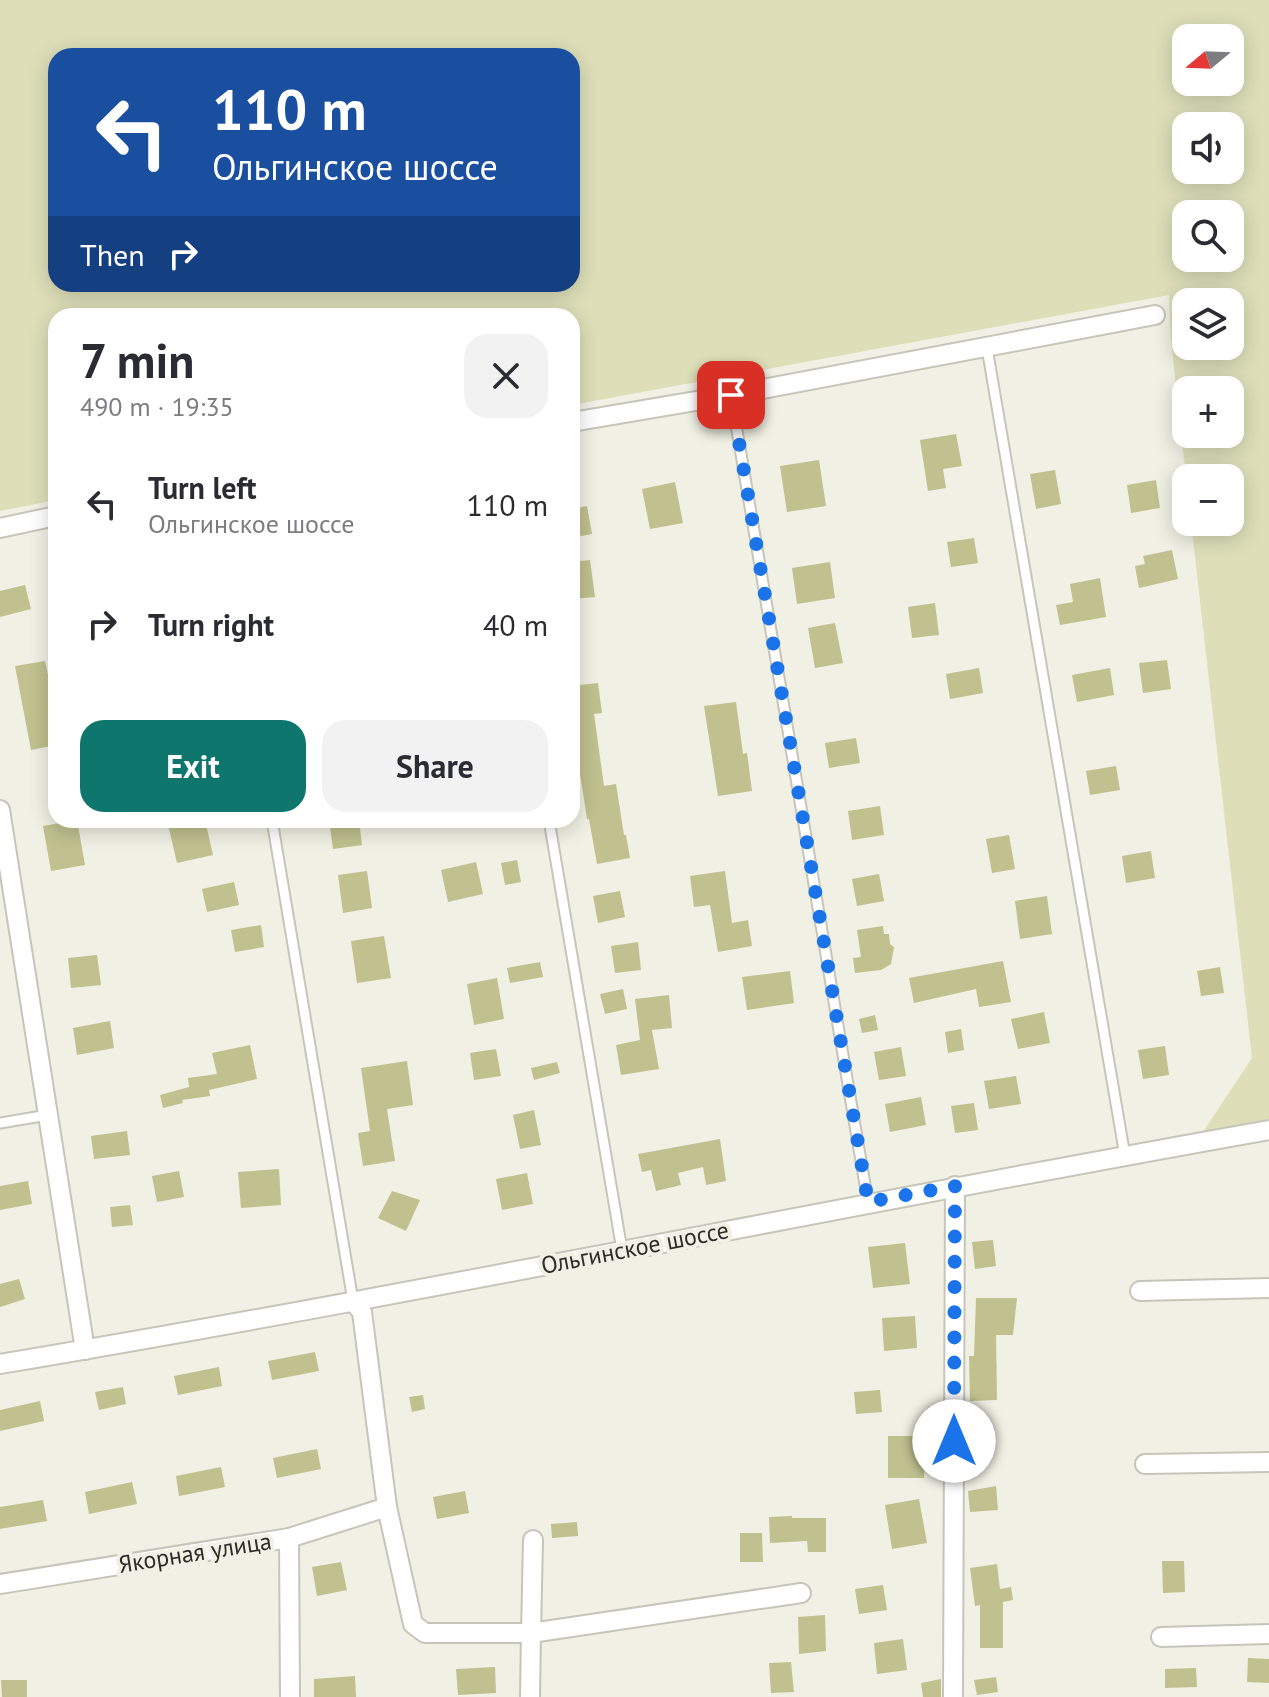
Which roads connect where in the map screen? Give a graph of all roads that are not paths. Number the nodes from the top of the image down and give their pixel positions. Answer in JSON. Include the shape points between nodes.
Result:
{"nodes":[{"id":1,"x":1155,"y":315,"type":"dead end"},
{"id":2,"x":987,"y":348,"type":"junction"},
{"id":3,"x":731,"y":395,"type":"junction"},
{"id":4,"x":580,"y":421,"type":"edge"},
{"id":5,"x":48,"y":518,"type":"edge"},
{"id":6,"x":0,"y":528,"type":"edge"},
{"id":7,"x":0,"y":810,"type":"edge"},
{"id":8,"x":273,"y":828,"type":"edge"},
{"id":9,"x":550,"y":828,"type":"edge"},
{"id":10,"x":49,"y":1114,"type":"junction"},
{"id":11,"x":0,"y":1123,"type":"edge"},
{"id":12,"x":1269,"y":1130,"type":"edge"},
{"id":13,"x":1125,"y":1156,"type":"junction"},
{"id":14,"x":955,"y":1186,"type":"junction"},
{"id":15,"x":868,"y":1202,"type":"junction"},
{"id":16,"x":622,"y":1250,"type":"junction"},
{"id":17,"x":1269,"y":1288,"type":"edge"},
{"id":18,"x":1140,"y":1291,"type":"dead end"},
{"id":19,"x":353,"y":1301,"type":"junction"},
{"id":20,"x":85,"y":1350,"type":"junction"},
{"id":21,"x":0,"y":1364,"type":"edge"},
{"id":22,"x":1269,"y":1462,"type":"edge"},
{"id":23,"x":1145,"y":1464,"type":"dead end"},
{"id":24,"x":387,"y":1507,"type":"junction"},
{"id":25,"x":289,"y":1538,"type":"junction"},
{"id":26,"x":533,"y":1540,"type":"dead end"},
{"id":27,"x":0,"y":1584,"type":"edge"},
{"id":28,"x":801,"y":1593,"type":"dead end"},
{"id":29,"x":531,"y":1633,"type":"junction"},
{"id":30,"x":1269,"y":1634,"type":"edge"},
{"id":31,"x":1161,"y":1637,"type":"dead end"},
{"id":32,"x":290,"y":1697,"type":"edge"},
{"id":33,"x":530,"y":1697,"type":"edge"},
{"id":34,"x":953,"y":1697,"type":"edge"}],
"edges":[{"from":1,"to":2,"type":"street"},
{"from":2,"to":3,"type":"street"},
{"from":2,"to":13,"type":"lane"},
{"from":3,"to":4,"type":"street"},
{"from":3,"to":15,"type":"lane"},
{"from":5,"to":6,"type":"street"},
{"from":7,"to":10,"type":"street"},
{"from":8,"to":19,"type":"lane"},
{"from":9,"to":16,"type":"lane"},
{"from":10,"to":11,"type":"lane"},
{"from":10,"to":20,"type":"street"},
{"from":12,"to":13,"type":"street","name":"Ольгинское шоссе"},
{"from":13,"to":14,"type":"street","name":"Ольгинское шоссе"},
{"from":14,"to":15,"type":"street","name":"Ольгинское шоссе"},
{"from":14,"to":34,"type":"street"},
{"from":15,"to":16,"type":"street","name":"Ольгинское шоссе"},
{"from":16,"to":19,"type":"street","name":"Ольгинское шоссе"},
{"from":17,"to":18,"type":"street"},
{"from":19,"to":20,"type":"street","name":"Ольгинское шоссе"},
{"from":19,"to":24,"type":"street","via":[[362,1312]]},
{"from":20,"to":21,"type":"street","name":"Ольгинское шоссе"},
{"from":22,"to":23,"type":"street"},
{"from":24,"to":25,"type":"street","name":"Якорная улица"},
{"from":24,"to":29,"type":"street","via":[[413,1624],[425,1633]]},
{"from":25,"to":27,"type":"street","name":"Якорная улица"},
{"from":25,"to":32,"type":"street"},
{"from":26,"to":29,"type":"street"},
{"from":28,"to":29,"type":"street"},
{"from":29,"to":33,"type":"street"},
{"from":30,"to":31,"type":"street"}]}
